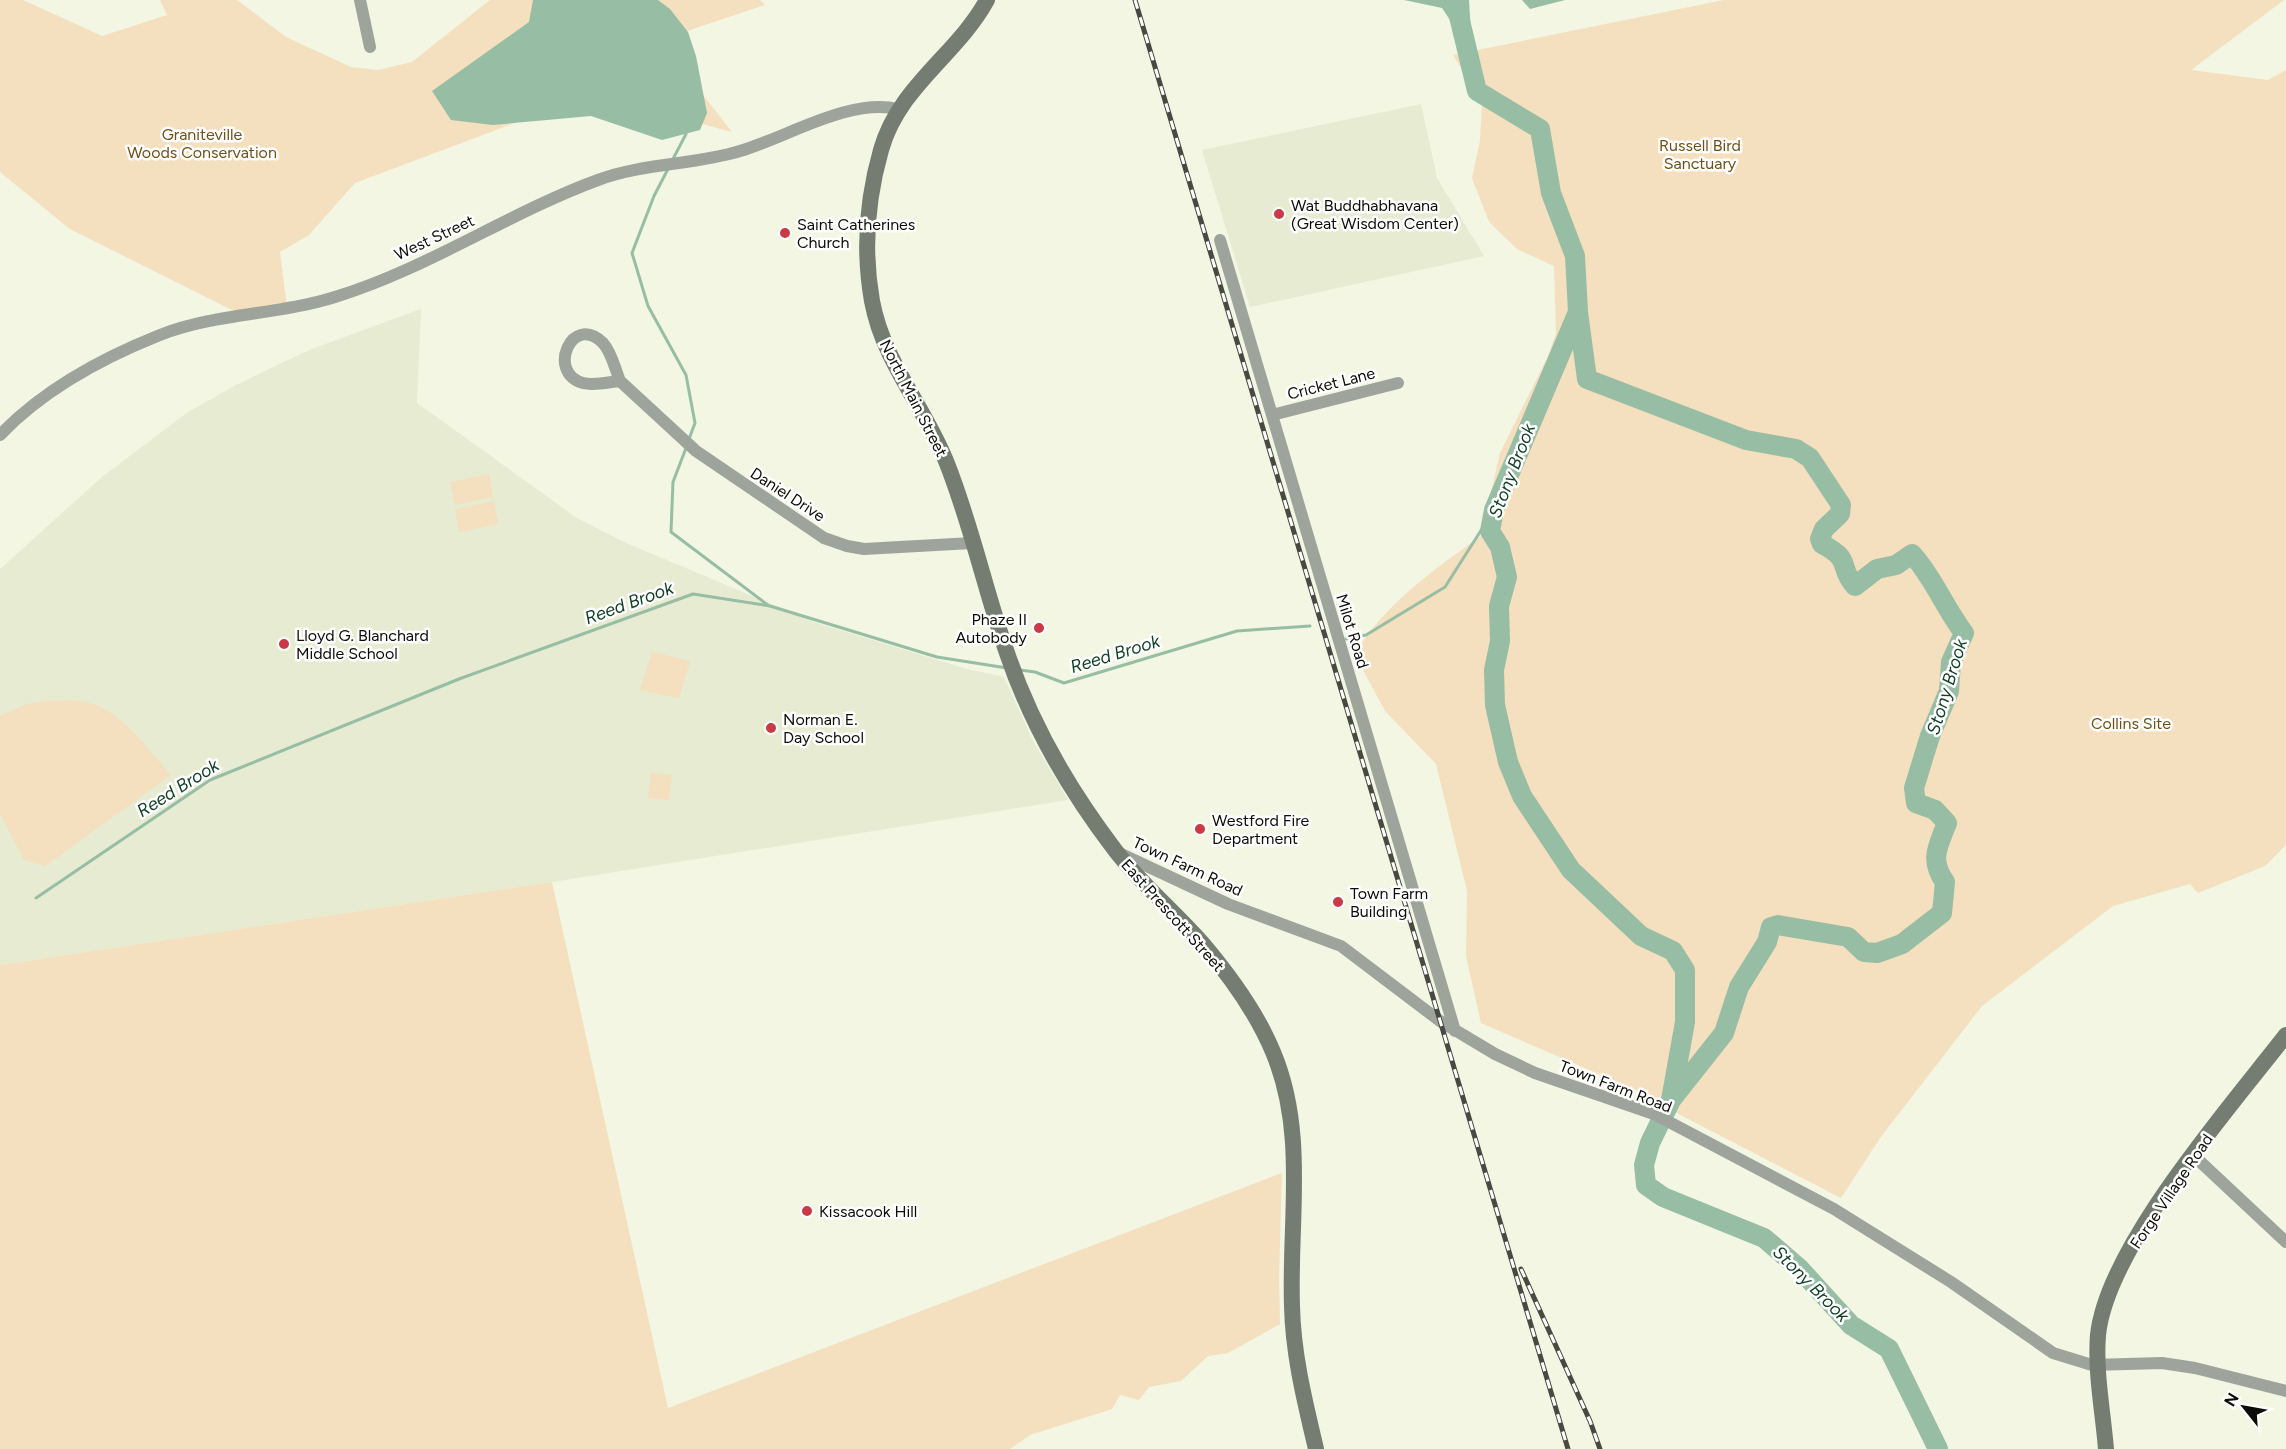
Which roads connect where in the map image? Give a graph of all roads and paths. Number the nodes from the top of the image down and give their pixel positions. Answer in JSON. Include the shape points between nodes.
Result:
{"nodes":[{"id":1,"x":360,"y":0,"type":"edge"},
{"id":2,"x":987,"y":0,"type":"edge"},
{"id":3,"x":370,"y":47,"type":"dead end"},
{"id":4,"x":898,"y":109,"type":"junction"},
{"id":5,"x":1220,"y":240,"type":"dead end"},
{"id":6,"x":620,"y":381,"type":"junction"},
{"id":7,"x":1398,"y":383,"type":"dead end"},
{"id":8,"x":1272,"y":416,"type":"junction"},
{"id":9,"x":0,"y":435,"type":"edge"},
{"id":10,"x":972,"y":543,"type":"junction"},
{"id":11,"x":1116,"y":851,"type":"junction"},
{"id":12,"x":1455,"y":1031,"type":"junction"},
{"id":13,"x":2286,"y":1035,"type":"edge"},
{"id":14,"x":2193,"y":1155,"type":"junction"},
{"id":15,"x":2286,"y":1242,"type":"edge"},
{"id":16,"x":2098,"y":1365,"type":"junction"},
{"id":17,"x":2286,"y":1391,"type":"edge"},
{"id":18,"x":1316,"y":1449,"type":"edge"},
{"id":19,"x":2106,"y":1449,"type":"edge"}],
"edges":[{"from":1,"to":3,"type":"street"},
{"from":2,"to":4,"type":"main road","name":"North Main Street"},
{"from":4,"to":9,"type":"street","name":"West Street","via":[[872,106],[740,152],[633,169],[600,179],[335,297],[212,320],[159,336],[56,388]]},
{"from":4,"to":10,"type":"main road","name":"North Main Street","via":[[881,149],[868,214],[872,298],[886,346],[944,456]]},
{"from":5,"to":8,"type":"street","name":"Milot Road"},
{"from":6,"to":6,"type":"street","name":"Daniel Drive","via":[[584,383],[574,379],[564,362],[571,341],[589,335],[603,344]]},
{"from":6,"to":10,"type":"street","name":"Daniel Drive","via":[[713,464],[825,538],[864,549]]},
{"from":7,"to":8,"type":"street","name":"Cricket Lane"},
{"from":8,"to":12,"type":"street","name":"Milot Road"},
{"from":10,"to":11,"type":"main road","name":"East Prescott Street","via":[[1013,669],[1046,743]]},
{"from":11,"to":12,"type":"street","name":"Town Farm Road","via":[[1228,904],[1341,946]]},
{"from":11,"to":18,"type":"main road","name":"East Prescott Street","via":[[1234,983],[1282,1073],[1290,1103],[1294,1149],[1293,1333]]},
{"from":12,"to":16,"type":"street","name":"Town Farm Road","via":[[1536,1073],[1654,1114],[1834,1209],[2053,1353]]},
{"from":13,"to":14,"type":"main road","name":"Forge Village Road"},
{"from":14,"to":15,"type":"street"},
{"from":14,"to":16,"type":"main road","name":"Forge Village Road","via":[[2111,1286],[2098,1334]]},
{"from":16,"to":17,"type":"street","name":"Town Farm Road","via":[[2194,1368]]},
{"from":16,"to":19,"type":"main road","name":"Forge Village Road"}]}
